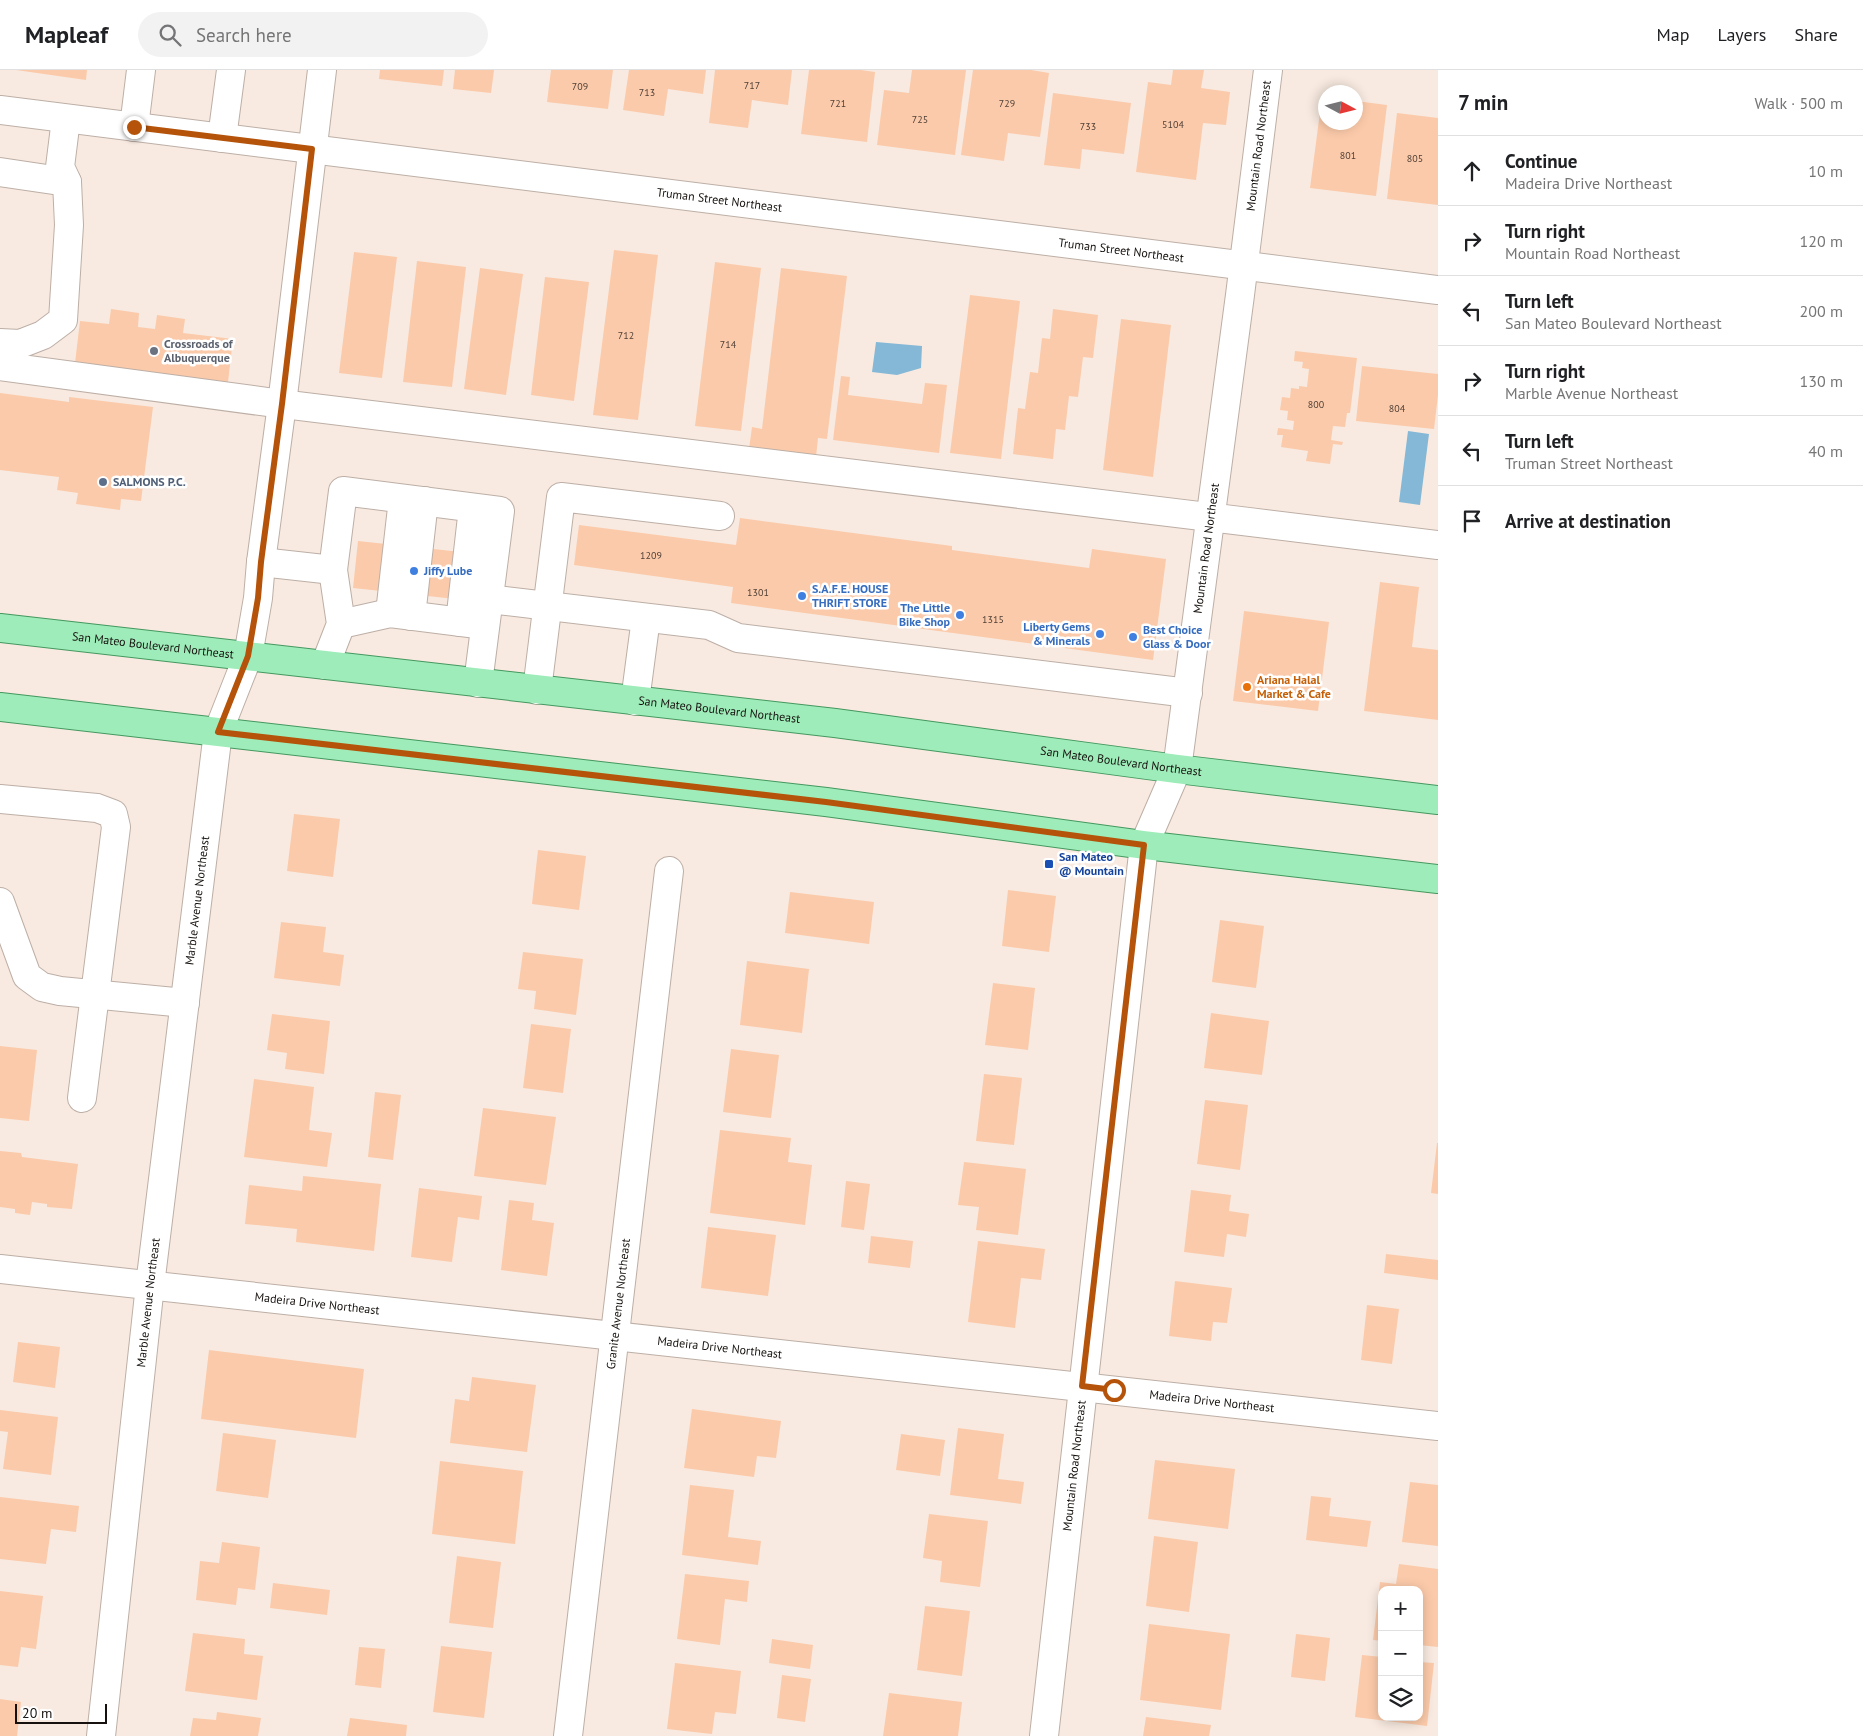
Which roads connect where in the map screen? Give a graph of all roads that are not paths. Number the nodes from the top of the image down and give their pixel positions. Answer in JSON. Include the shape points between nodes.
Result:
{"nodes":[{"id":1,"x":141,"y":70,"type":"edge"},
{"id":2,"x":231,"y":70,"type":"edge"},
{"id":3,"x":322,"y":70,"type":"edge"},
{"id":4,"x":1268,"y":70,"type":"edge"},
{"id":5,"x":0,"y":110,"type":"edge"},
{"id":6,"x":66,"y":118,"type":"junction"},
{"id":7,"x":134,"y":127,"type":"junction"},
{"id":8,"x":222,"y":138,"type":"junction"},
{"id":9,"x":312,"y":149,"type":"junction"},
{"id":10,"x":0,"y":172,"type":"edge"},
{"id":11,"x":67,"y":182,"type":"junction"},
{"id":12,"x":1244,"y":266,"type":"junction"},
{"id":13,"x":1438,"y":290,"type":"edge"},
{"id":14,"x":0,"y":343,"type":"edge"},
{"id":15,"x":0,"y":366,"type":"edge"},
{"id":16,"x":282,"y":404,"type":"junction"},
{"id":17,"x":423,"y":501,"type":"junction"},
{"id":18,"x":473,"y":508,"type":"junction"},
{"id":19,"x":720,"y":516,"type":"dead end"},
{"id":20,"x":1210,"y":516,"type":"junction"},
{"id":21,"x":1438,"y":544,"type":"edge"},
{"id":22,"x":261,"y":562,"type":"junction"},
{"id":23,"x":333,"y":570,"type":"junction"},
{"id":24,"x":548,"y":606,"type":"junction"},
{"id":25,"x":410,"y":615,"type":"junction"},
{"id":26,"x":478,"y":615,"type":"junction"},
{"id":27,"x":646,"y":618,"type":"junction"},
{"id":28,"x":341,"y":624,"type":"junction"},
{"id":29,"x":0,"y":628,"type":"edge"},
{"id":30,"x":248,"y":656,"type":"junction"},
{"id":31,"x":325,"y":665,"type":"junction"},
{"id":32,"x":478,"y":683,"type":"junction"},
{"id":33,"x":537,"y":690,"type":"junction"},
{"id":34,"x":1188,"y":693,"type":"junction"},
{"id":35,"x":635,"y":701,"type":"junction"},
{"id":36,"x":0,"y":707,"type":"edge"},
{"id":37,"x":218,"y":732,"type":"junction"},
{"id":38,"x":1177,"y":769,"type":"junction"},
{"id":39,"x":0,"y":799,"type":"edge"},
{"id":40,"x":1438,"y":800,"type":"edge"},
{"id":41,"x":1144,"y":845,"type":"junction"},
{"id":42,"x":669,"y":871,"type":"dead end"},
{"id":43,"x":1438,"y":879,"type":"edge"},
{"id":44,"x":0,"y":902,"type":"edge"},
{"id":45,"x":94,"y":995,"type":"junction"},
{"id":46,"x":184,"y":1003,"type":"junction"},
{"id":47,"x":82,"y":1098,"type":"dead end"},
{"id":48,"x":0,"y":1269,"type":"edge"},
{"id":49,"x":150,"y":1285,"type":"junction"},
{"id":50,"x":615,"y":1335,"type":"junction"},
{"id":51,"x":1082,"y":1386,"type":"junction"},
{"id":52,"x":1438,"y":1426,"type":"edge"},
{"id":53,"x":101,"y":1736,"type":"edge"},
{"id":54,"x":568,"y":1736,"type":"edge"},
{"id":55,"x":1044,"y":1736,"type":"edge"}],
"edges":[{"from":1,"to":7,"type":"street"},
{"from":2,"to":8,"type":"street"},
{"from":3,"to":9,"type":"street","name":"Marble Avenue Northeast"},
{"from":4,"to":12,"type":"street","name":"Mountain Road Northeast"},
{"from":5,"to":6,"type":"street","name":"Truman Street Northeast"},
{"from":6,"to":7,"type":"street","name":"Truman Street Northeast"},
{"from":6,"to":11,"type":"street","via":[[60,167]]},
{"from":7,"to":8,"type":"street","name":"Truman Street Northeast"},
{"from":8,"to":9,"type":"street","name":"Truman Street Northeast"},
{"from":9,"to":12,"type":"street","name":"Truman Street Northeast"},
{"from":9,"to":16,"type":"street","name":"Marble Avenue Northeast"},
{"from":10,"to":11,"type":"street"},
{"from":11,"to":14,"type":"street","via":[[69,224],[63,320],[43,335],[20,344]]},
{"from":12,"to":13,"type":"street","name":"Truman Street Northeast"},
{"from":12,"to":20,"type":"street","name":"Mountain Road Northeast"},
{"from":15,"to":16,"type":"street"},
{"from":16,"to":20,"type":"street"},
{"from":16,"to":22,"type":"street","name":"Marble Avenue Northeast"},
{"from":17,"to":18,"type":"street"},
{"from":17,"to":23,"type":"street","via":[[343,491]]},
{"from":17,"to":25,"type":"street"},
{"from":17,"to":25,"type":"street"},
{"from":18,"to":26,"type":"street"},
{"from":18,"to":26,"type":"street","via":[[500,511]]},
{"from":19,"to":24,"type":"street","via":[[561,497]]},
{"from":20,"to":21,"type":"street"},
{"from":20,"to":34,"type":"street","name":"Mountain Road Northeast"},
{"from":22,"to":23,"type":"street"},
{"from":22,"to":30,"type":"street","name":"Marble Avenue Northeast"},
{"from":23,"to":28,"type":"street"},
{"from":24,"to":26,"type":"street"},
{"from":24,"to":27,"type":"street"},
{"from":24,"to":33,"type":"street"},
{"from":25,"to":26,"type":"street"},
{"from":25,"to":28,"type":"street"},
{"from":26,"to":32,"type":"street"},
{"from":27,"to":34,"type":"street","via":[[709,625],[738,638]]},
{"from":27,"to":35,"type":"street"},
{"from":28,"to":31,"type":"street"},
{"from":29,"to":30,"type":"main road","name":"San Mateo Boulevard Northeast"},
{"from":30,"to":31,"type":"main road","name":"San Mateo Boulevard Northeast"},
{"from":30,"to":37,"type":"street","name":"Marble Avenue Northeast"},
{"from":31,"to":32,"type":"main road","name":"San Mateo Boulevard Northeast"},
{"from":32,"to":33,"type":"main road","name":"San Mateo Boulevard Northeast"},
{"from":33,"to":35,"type":"main road","name":"San Mateo Boulevard Northeast"},
{"from":34,"to":38,"type":"street","name":"Mountain Road Northeast"},
{"from":35,"to":38,"type":"main road","name":"San Mateo Boulevard Northeast","via":[[835,723]]},
{"from":36,"to":37,"type":"main road"},
{"from":37,"to":41,"type":"main road","via":[[816,801]]},
{"from":37,"to":46,"type":"street","name":"Marble Avenue Northeast"},
{"from":38,"to":40,"type":"main road","name":"San Mateo Boulevard Northeast"},
{"from":38,"to":41,"type":"street","name":"Mountain Road Northeast"},
{"from":39,"to":45,"type":"street","via":[[97,808],[112,814],[116,827]]},
{"from":41,"to":43,"type":"main road"},
{"from":41,"to":51,"type":"street","name":"Mountain Road Northeast"},
{"from":42,"to":50,"type":"street","name":"Granite Avenue Northeast"},
{"from":44,"to":45,"type":"street","via":[[27,976],[42,987]]},
{"from":45,"to":46,"type":"street"},
{"from":45,"to":47,"type":"street"},
{"from":46,"to":49,"type":"street","name":"Marble Avenue Northeast"},
{"from":48,"to":49,"type":"street","name":"Madeira Drive Northeast"},
{"from":49,"to":50,"type":"street","name":"Madeira Drive Northeast"},
{"from":49,"to":53,"type":"street","name":"Marble Avenue Northeast"},
{"from":50,"to":51,"type":"street","name":"Madeira Drive Northeast"},
{"from":50,"to":54,"type":"street","name":"Granite Avenue Northeast"},
{"from":51,"to":52,"type":"street","name":"Madeira Drive Northeast"},
{"from":51,"to":55,"type":"street","name":"Mountain Road Northeast"}]}
